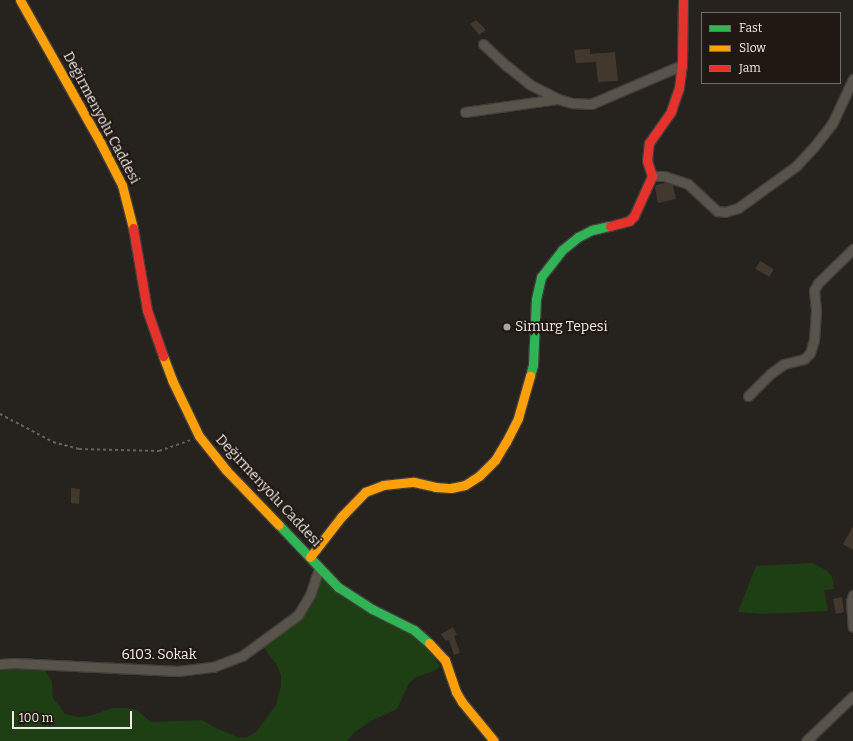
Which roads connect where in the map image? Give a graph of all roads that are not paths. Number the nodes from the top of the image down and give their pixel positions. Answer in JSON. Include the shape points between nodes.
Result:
{"nodes":[{"id":1,"x":20,"y":0,"type":"edge"},
{"id":2,"x":683,"y":0,"type":"edge"},
{"id":3,"x":483,"y":44,"type":"dead end"},
{"id":4,"x":682,"y":65,"type":"junction"},
{"id":5,"x":853,"y":79,"type":"edge"},
{"id":6,"x":558,"y":99,"type":"junction"},
{"id":7,"x":465,"y":112,"type":"dead end"},
{"id":8,"x":652,"y":176,"type":"junction"},
{"id":9,"x":853,"y":249,"type":"edge"},
{"id":10,"x":748,"y":396,"type":"dead end"},
{"id":11,"x":310,"y":557,"type":"junction"},
{"id":12,"x":319,"y":569,"type":"junction"},
{"id":13,"x":853,"y":595,"type":"edge"},
{"id":14,"x":853,"y":627,"type":"edge"},
{"id":15,"x":0,"y":664,"type":"edge"},
{"id":16,"x":853,"y":696,"type":"edge"},
{"id":17,"x":494,"y":741,"type":"edge"},
{"id":18,"x":806,"y":741,"type":"edge"}],
"edges":[{"from":1,"to":11,"type":"street","name":"Değirmenyolu Caddesi","via":[[122,185],[153,329],[163,358],[199,436],[226,470]]},
{"from":2,"to":4,"type":"street"},
{"from":3,"to":6,"type":"street","via":[[529,84]]},
{"from":4,"to":6,"type":"street","via":[[591,104]]},
{"from":4,"to":8,"type":"street","via":[[679,88],[671,111],[649,143],[647,161]]},
{"from":5,"to":8,"type":"street","via":[[832,124],[813,148],[796,166],[738,208],[725,212],[717,210],[688,184],[664,176]]},
{"from":6,"to":7,"type":"street"},
{"from":8,"to":11,"type":"street","via":[[629,222],[592,230],[578,237],[562,250],[541,277],[536,299],[533,365],[528,386],[518,418],[495,460],[479,476],[451,488],[399,482],[365,492],[341,517]]},
{"from":9,"to":10,"type":"street","via":[[814,290],[816,310],[814,340],[810,353],[804,359],[784,364]]},
{"from":11,"to":12,"type":"street","name":"Değirmenyolu Caddesi"},
{"from":12,"to":15,"type":"street","name":"6103. Sokak","via":[[310,595],[298,615],[242,656],[214,667],[178,671]]},
{"from":12,"to":17,"type":"street","name":"Değirmenyolu Caddesi","via":[[352,597],[414,630],[437,650],[445,660],[462,702]]},
{"from":13,"to":14,"type":"street"},
{"from":16,"to":18,"type":"street"}]}
